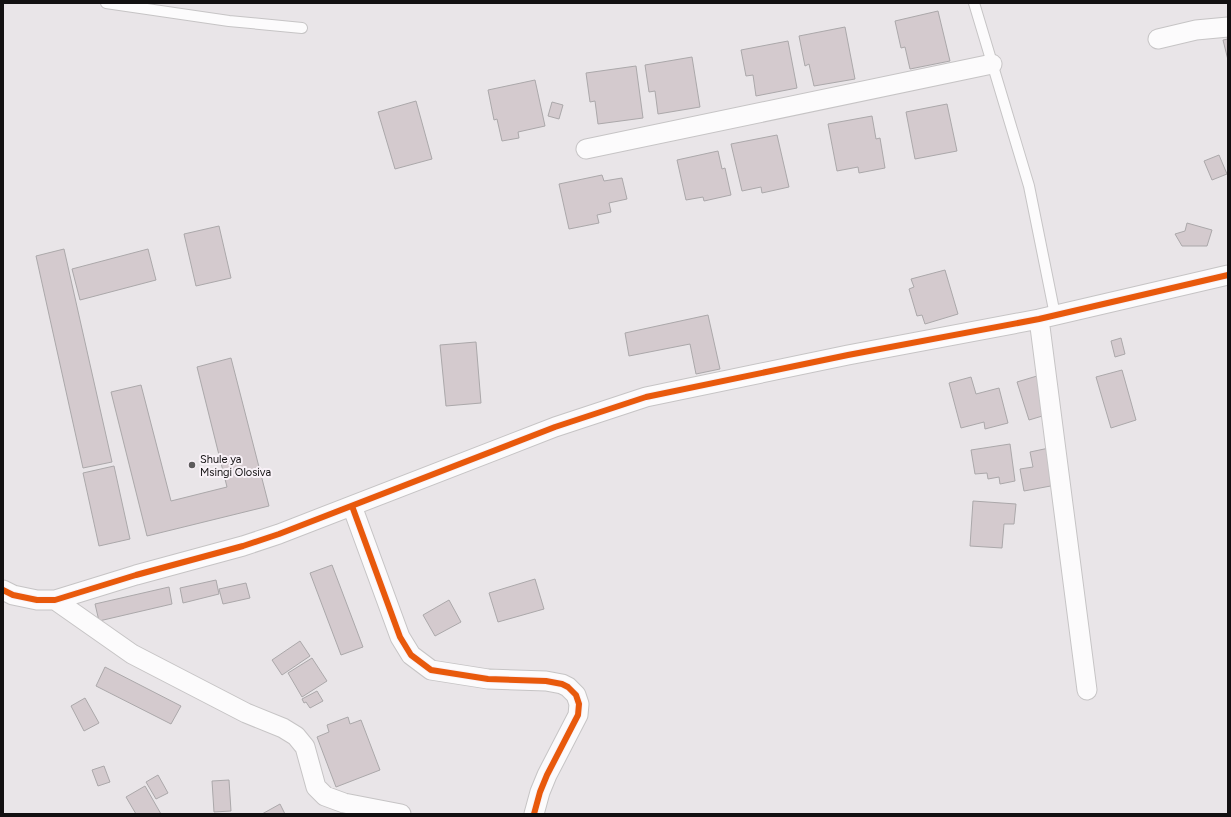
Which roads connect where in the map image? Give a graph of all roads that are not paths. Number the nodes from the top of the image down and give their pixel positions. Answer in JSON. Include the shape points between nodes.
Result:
{"nodes":[{"id":1,"x":106,"y":3,"type":"edge"},
{"id":2,"x":974,"y":3,"type":"edge"},
{"id":3,"x":1228,"y":27,"type":"edge"},
{"id":4,"x":302,"y":28,"type":"dead end"},
{"id":5,"x":1158,"y":39,"type":"dead end"},
{"id":6,"x":992,"y":64,"type":"junction"},
{"id":7,"x":586,"y":149,"type":"dead end"},
{"id":8,"x":1228,"y":275,"type":"edge"},
{"id":9,"x":1047,"y":317,"type":"junction"},
{"id":10,"x":352,"y":506,"type":"junction"},
{"id":11,"x":3,"y":590,"type":"edge"},
{"id":12,"x":54,"y":600,"type":"junction"},
{"id":13,"x":1087,"y":690,"type":"dead end"},
{"id":14,"x":401,"y":814,"type":"edge"},
{"id":15,"x":534,"y":814,"type":"edge"}],
"edges":[{"from":1,"to":4,"type":"lane","via":[[229,21]]},
{"from":2,"to":6,"type":"lane"},
{"from":3,"to":5,"type":"street","via":[[1196,30]]},
{"from":6,"to":7,"type":"street"},
{"from":6,"to":9,"type":"lane","via":[[1029,186]]},
{"from":8,"to":9,"type":"street"},
{"from":9,"to":10,"type":"street","via":[[646,397],[555,427]]},
{"from":9,"to":13,"type":"street"},
{"from":10,"to":12,"type":"street","via":[[243,546]]},
{"from":10,"to":15,"type":"street","via":[[400,637],[411,655],[431,670],[488,679],[562,684],[576,695],[579,704],[578,715],[547,775]]},
{"from":11,"to":12,"type":"street","via":[[37,600]]},
{"from":12,"to":14,"type":"street","via":[[132,654],[296,736],[306,747],[316,787],[325,796],[344,803]]}]}
